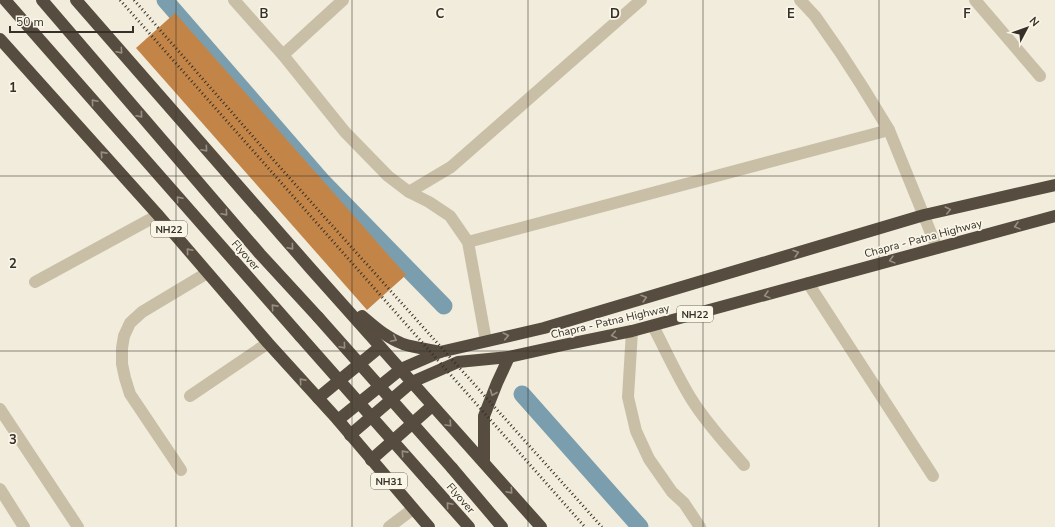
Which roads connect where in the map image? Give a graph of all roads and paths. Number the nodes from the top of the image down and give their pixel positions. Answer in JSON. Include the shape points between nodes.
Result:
{"nodes":[{"id":1,"x":5,"y":0,"type":"edge"},
{"id":2,"x":42,"y":0,"type":"edge"},
{"id":3,"x":76,"y":0,"type":"edge"},
{"id":4,"x":234,"y":0,"type":"edge"},
{"id":5,"x":343,"y":0,"type":"edge"},
{"id":6,"x":641,"y":0,"type":"edge"},
{"id":7,"x":800,"y":0,"type":"edge"},
{"id":8,"x":975,"y":0,"type":"edge"},
{"id":9,"x":2,"y":46,"type":"edge"},
{"id":10,"x":283,"y":55,"type":"junction"},
{"id":11,"x":1040,"y":76,"type":"dead end"},
{"id":12,"x":889,"y":130,"type":"junction"},
{"id":13,"x":1055,"y":185,"type":"edge"},
{"id":14,"x":409,"y":192,"type":"junction"},
{"id":15,"x":158,"y":215,"type":"junction"},
{"id":16,"x":924,"y":215,"type":"junction"},
{"id":17,"x":1055,"y":216,"type":"edge"},
{"id":18,"x":468,"y":242,"type":"junction"},
{"id":19,"x":937,"y":248,"type":"junction"},
{"id":20,"x":311,"y":269,"type":"junction"},
{"id":21,"x":207,"y":273,"type":"junction"},
{"id":22,"x":35,"y":282,"type":"dead end"},
{"id":23,"x":808,"y":283,"type":"junction"},
{"id":24,"x":653,"y":326,"type":"junction"},
{"id":25,"x":632,"y":331,"type":"junction"},
{"id":26,"x":486,"y":341,"type":"junction"},
{"id":27,"x":268,"y":343,"type":"junction"},
{"id":28,"x":380,"y":347,"type":"junction"},
{"id":29,"x":440,"y":352,"type":"junction"},
{"id":30,"x":509,"y":358,"type":"junction"},
{"id":31,"x":401,"y":369,"type":"junction"},
{"id":32,"x":412,"y":382,"type":"junction"},
{"id":33,"x":190,"y":396,"type":"dead end"},
{"id":34,"x":318,"y":398,"type":"junction"},
{"id":35,"x":432,"y":406,"type":"junction"},
{"id":36,"x":0,"y":410,"type":"edge"},
{"id":37,"x":338,"y":420,"type":"junction"},
{"id":38,"x":350,"y":435,"type":"junction"},
{"id":39,"x":371,"y":460,"type":"junction"},
{"id":40,"x":484,"y":462,"type":"junction"},
{"id":41,"x":744,"y":465,"type":"dead end"},
{"id":42,"x":181,"y":470,"type":"dead end"},
{"id":43,"x":933,"y":476,"type":"dead end"},
{"id":44,"x":0,"y":489,"type":"edge"},
{"id":45,"x":413,"y":508,"type":"junction"},
{"id":46,"x":24,"y":527,"type":"edge"},
{"id":47,"x":78,"y":527,"type":"edge"},
{"id":48,"x":389,"y":527,"type":"edge"},
{"id":49,"x":429,"y":527,"type":"edge"},
{"id":50,"x":469,"y":527,"type":"edge"},
{"id":51,"x":502,"y":527,"type":"edge"},
{"id":52,"x":541,"y":527,"type":"edge"},
{"id":53,"x":700,"y":527,"type":"edge"}],
"edges":[{"from":50,"to":1,"type":"highway","name":"Flyover","one_way":true,"bridge":true},
{"from":2,"to":51,"type":"highway","name":"Flyover","one_way":true,"bridge":true,"via":[[260,254]]},
{"from":3,"to":20,"type":"highway","one_way":true},
{"from":4,"to":10,"type":"street"},
{"from":5,"to":10,"type":"street"},
{"from":6,"to":14,"type":"street","via":[[451,167]]},
{"from":7,"to":12,"type":"street","via":[[840,52]]},
{"from":8,"to":11,"type":"street"},
{"from":15,"to":9,"type":"highway","number":"NH22","one_way":true},
{"from":10,"to":14,"type":"street","via":[[345,132],[388,176]]},
{"from":12,"to":16,"type":"street"},
{"from":12,"to":18,"type":"street"},
{"from":16,"to":13,"type":"highway","name":"Chapra - Patna Highway","one_way":true},
{"from":14,"to":18,"type":"street","via":[[450,216]]},
{"from":21,"to":15,"type":"highway","number":"NH22","one_way":true},
{"from":15,"to":22,"type":"street"},
{"from":16,"to":19,"type":"street"},
{"from":26,"to":16,"type":"highway","name":"Chapra - Patna Highway","one_way":true,"via":[[544,328]]},
{"from":17,"to":19,"type":"highway","name":"Chapra - Patna Highway","number":"NH22","one_way":true},
{"from":18,"to":26,"type":"street"},
{"from":19,"to":23,"type":"highway","name":"Chapra - Patna Highway","number":"NH22","one_way":true},
{"from":20,"to":28,"type":"highway"},
{"from":20,"to":29,"type":"highway","one_way":true,"via":[[378,330],[404,344]]},
{"from":21,"to":27,"type":"highway","number":"NH22"},
{"from":21,"to":42,"type":"street","via":[[142,312],[130,323],[122,348],[122,364],[130,394]]},
{"from":23,"to":24,"type":"highway","name":"Chapra - Patna Highway","number":"NH22","one_way":true},
{"from":23,"to":43,"type":"street"},
{"from":24,"to":25,"type":"highway","name":"Chapra - Patna Highway","number":"NH22"},
{"from":24,"to":41,"type":"street","via":[[692,400],[710,426]]},
{"from":25,"to":30,"type":"highway","name":"Chapra - Patna Highway","number":"NH22","one_way":true},
{"from":25,"to":53,"type":"street","via":[[628,397],[636,431],[649,459]]},
{"from":26,"to":29,"type":"highway","name":"Chapra - Patna Highway"},
{"from":27,"to":33,"type":"street"},
{"from":34,"to":27,"type":"highway","number":"NH22","one_way":true},
{"from":28,"to":31,"type":"highway"},
{"from":28,"to":34,"type":"highway"},
{"from":29,"to":31,"type":"highway","name":"Chapra - Patna Highway"},
{"from":30,"to":32,"type":"highway","name":"Chapra - Patna Highway","number":"NH22","via":[[458,362]]},
{"from":30,"to":40,"type":"highway","one_way":true,"via":[[484,416]]},
{"from":31,"to":32,"type":"highway"},
{"from":31,"to":37,"type":"highway","name":"Chapra - Patna Highway"},
{"from":32,"to":35,"type":"highway"},
{"from":32,"to":38,"type":"highway","name":"Chapra - Patna Highway","number":"NH22"},
{"from":34,"to":37,"type":"highway","number":"NH22"},
{"from":35,"to":39,"type":"highway"},
{"from":35,"to":40,"type":"highway","one_way":true},
{"from":36,"to":47,"type":"street"},
{"from":37,"to":38,"type":"highway","number":"NH31"},
{"from":38,"to":39,"type":"highway","number":"NH31"},
{"from":39,"to":45,"type":"highway","number":"NH31"},
{"from":40,"to":52,"type":"highway","one_way":true},
{"from":44,"to":46,"type":"street"},
{"from":45,"to":48,"type":"street"},
{"from":45,"to":49,"type":"highway","number":"NH31"}]}
